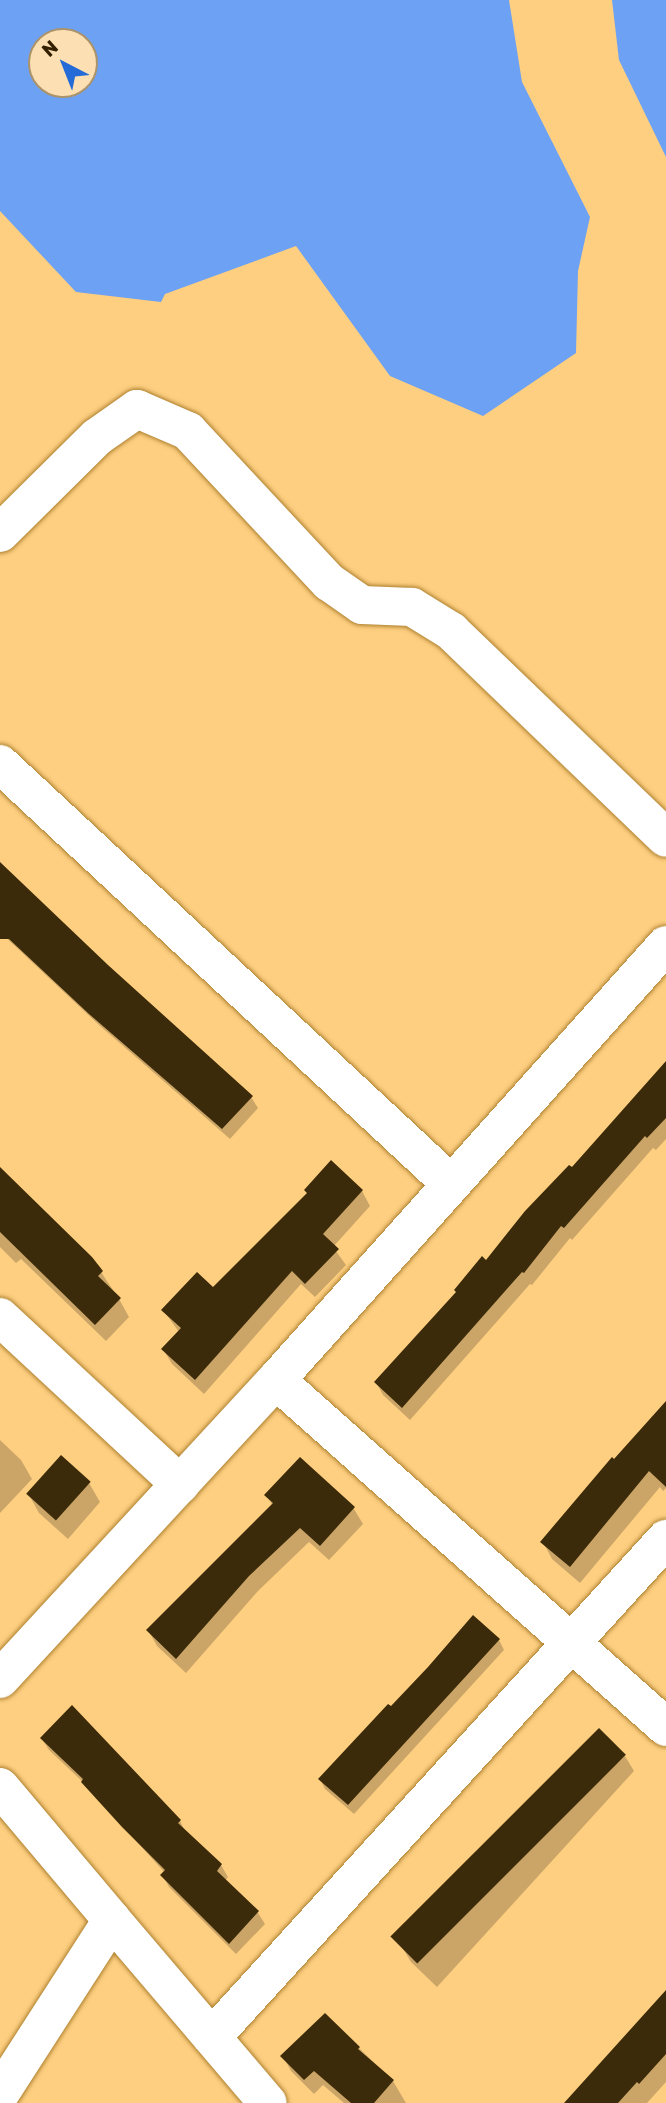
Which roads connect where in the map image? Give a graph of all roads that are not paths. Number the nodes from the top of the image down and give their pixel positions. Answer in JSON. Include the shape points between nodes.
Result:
{"nodes":[{"id":1,"x":0,"y":533,"type":"edge"},
{"id":2,"x":0,"y":764,"type":"edge"},
{"id":3,"x":666,"y":838,"type":"edge"},
{"id":4,"x":666,"y":945,"type":"edge"},
{"id":5,"x":450,"y":1183,"type":"junction"},
{"id":6,"x":0,"y":1317,"type":"edge"},
{"id":7,"x":276,"y":1380,"type":"junction"},
{"id":8,"x":180,"y":1484,"type":"junction"},
{"id":9,"x":666,"y":1539,"type":"edge"},
{"id":10,"x":570,"y":1644,"type":"junction"},
{"id":11,"x":0,"y":1679,"type":"edge"},
{"id":12,"x":666,"y":1727,"type":"edge"},
{"id":13,"x":0,"y":1787,"type":"edge"},
{"id":14,"x":112,"y":1920,"type":"junction"},
{"id":15,"x":212,"y":2037,"type":"junction"},
{"id":16,"x":0,"y":2094,"type":"edge"},
{"id":17,"x":268,"y":2103,"type":"edge"}],
"edges":[{"from":1,"to":3,"type":"street","via":[[97,437],[137,408],[188,431],[329,582],[362,605],[412,607],[451,631]]},
{"from":2,"to":5,"type":"street"},
{"from":4,"to":5,"type":"street"},
{"from":5,"to":7,"type":"street"},
{"from":6,"to":8,"type":"street"},
{"from":7,"to":8,"type":"street"},
{"from":7,"to":10,"type":"street"},
{"from":8,"to":11,"type":"street"},
{"from":9,"to":10,"type":"street"},
{"from":10,"to":12,"type":"street"},
{"from":10,"to":15,"type":"street"},
{"from":13,"to":14,"type":"street"},
{"from":14,"to":15,"type":"street"},
{"from":14,"to":16,"type":"street"},
{"from":15,"to":17,"type":"street"}]}
